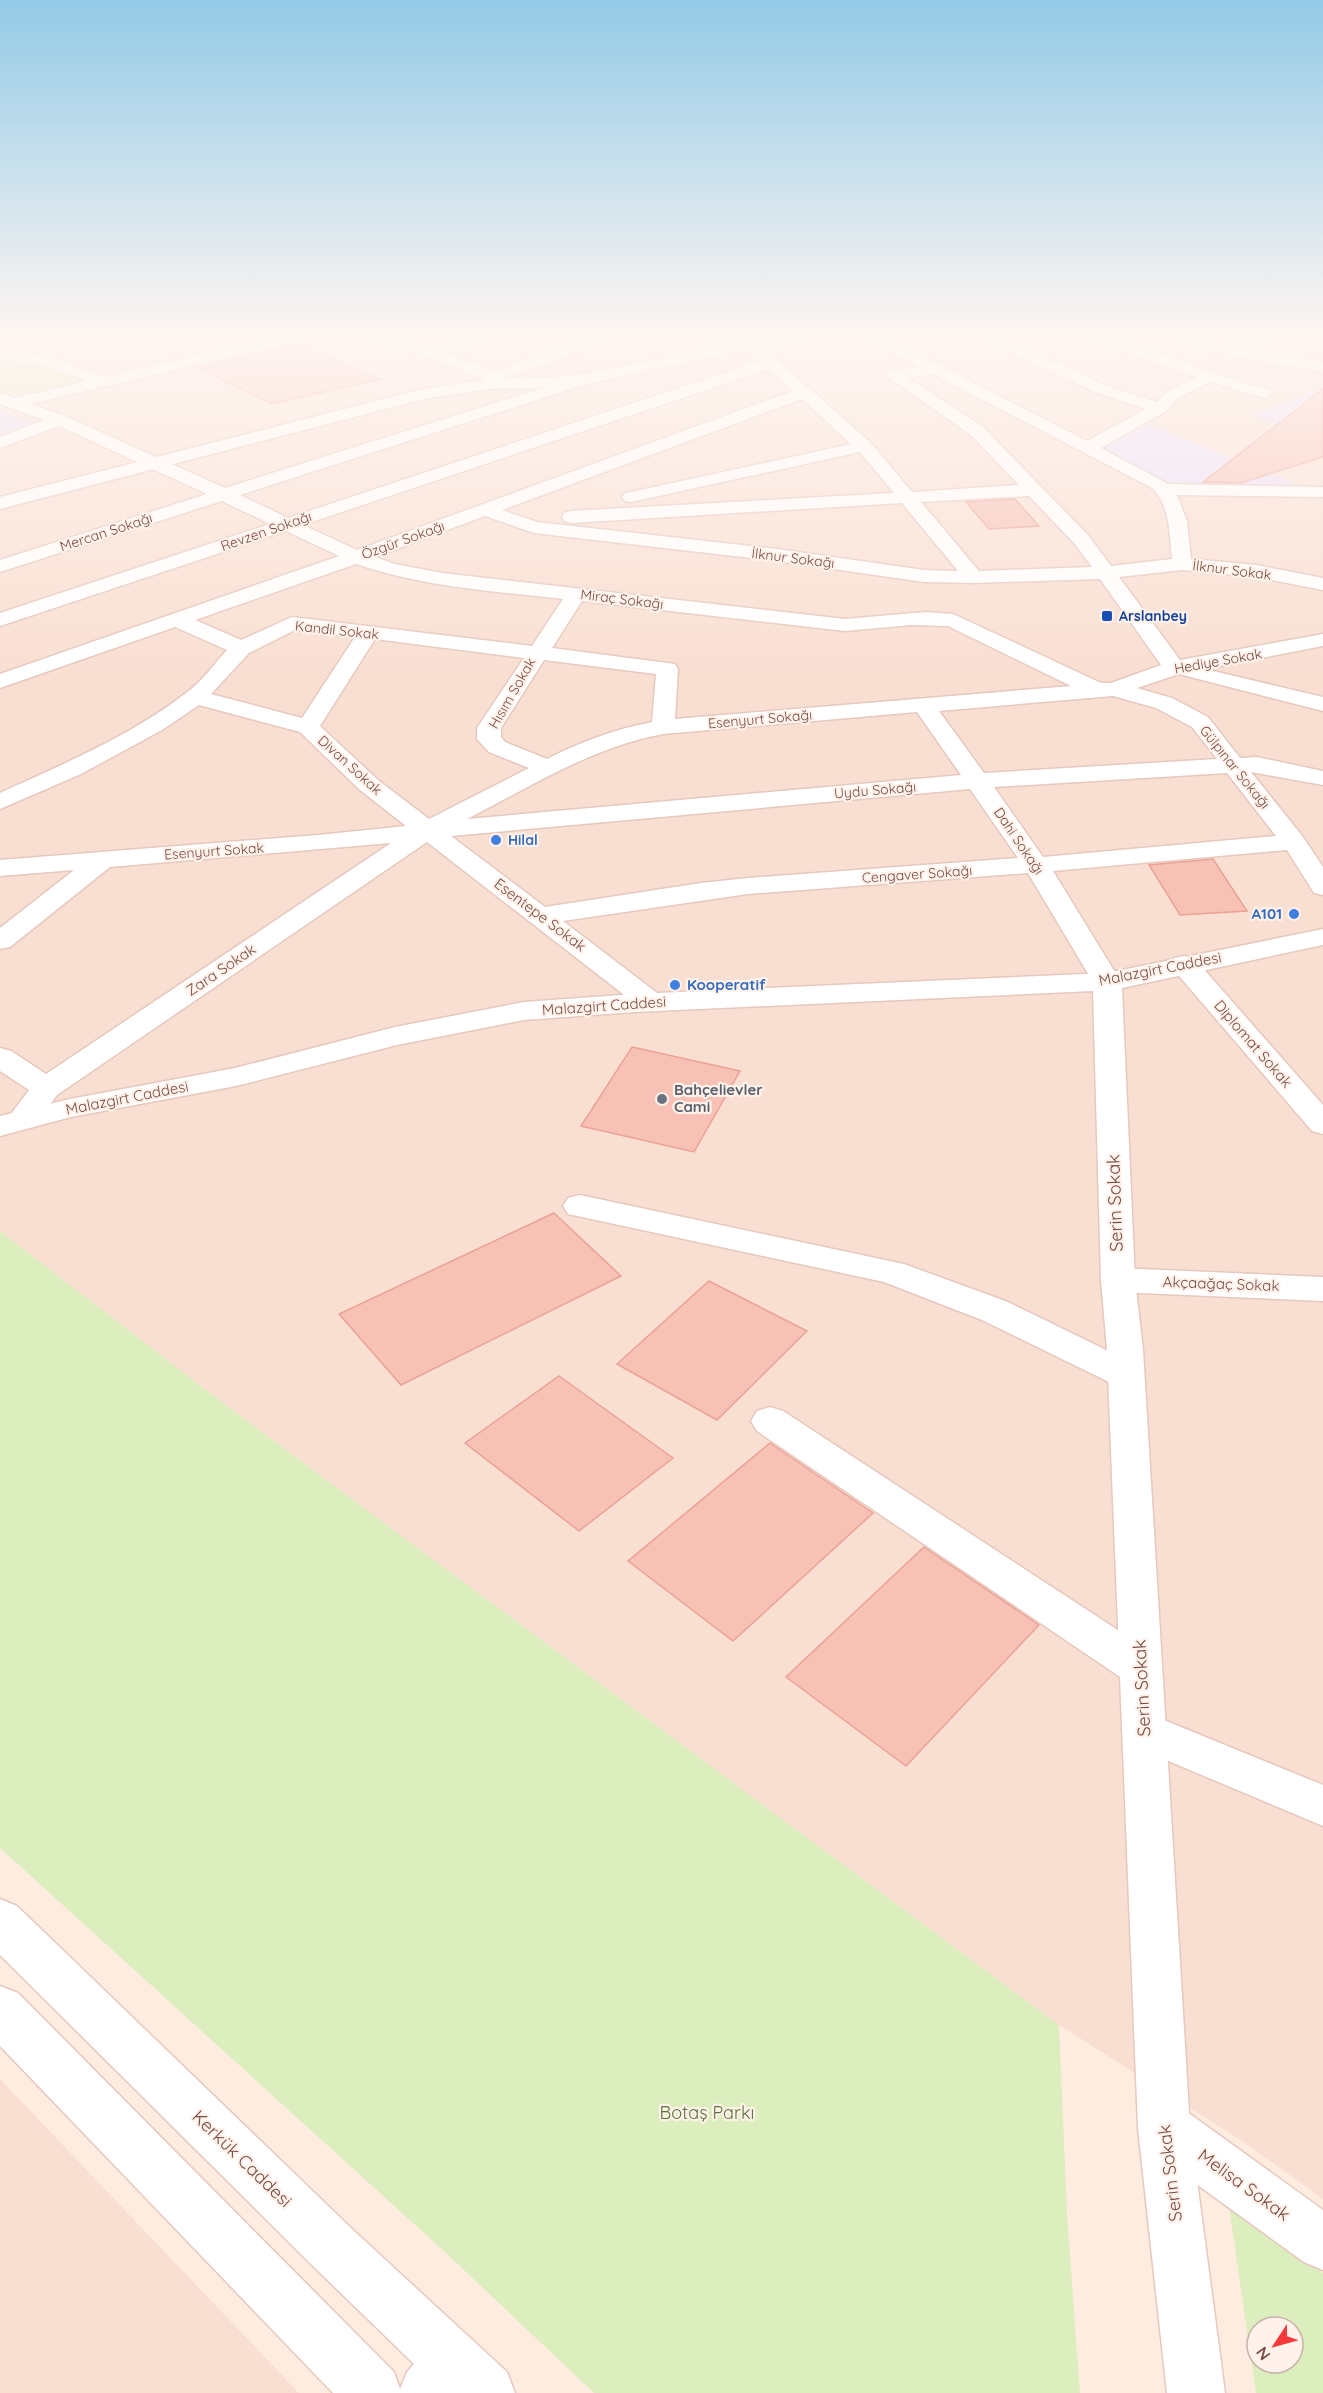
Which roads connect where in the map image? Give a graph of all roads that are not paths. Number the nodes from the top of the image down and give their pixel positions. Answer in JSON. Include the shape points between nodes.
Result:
{"nodes":[{"id":1,"x":124,"y":449,"type":"edge"},
{"id":2,"x":206,"y":449,"type":"edge"},
{"id":3,"x":367,"y":449,"type":"edge"},
{"id":4,"x":512,"y":449,"type":"edge"},
{"id":5,"x":652,"y":449,"type":"edge"},
{"id":6,"x":851,"y":449,"type":"edge"},
{"id":7,"x":866,"y":449,"type":"edge"},
{"id":8,"x":995,"y":449,"type":"edge"},
{"id":9,"x":1092,"y":449,"type":"edge"},
{"id":10,"x":154,"y":462,"type":"junction"},
{"id":11,"x":1034,"y":489,"type":"junction"},
{"id":12,"x":1165,"y":489,"type":"junction"},
{"id":13,"x":1323,"y":492,"type":"edge"},
{"id":14,"x":224,"y":494,"type":"junction"},
{"id":15,"x":905,"y":495,"type":"junction"},
{"id":16,"x":0,"y":503,"type":"edge"},
{"id":17,"x":484,"y":510,"type":"junction"},
{"id":18,"x":571,"y":517,"type":"junction"},
{"id":19,"x":284,"y":524,"type":"junction"},
{"id":20,"x":534,"y":527,"type":"junction"},
{"id":21,"x":356,"y":556,"type":"junction"},
{"id":22,"x":1182,"y":564,"type":"junction"},
{"id":23,"x":0,"y":566,"type":"edge"},
{"id":24,"x":1106,"y":573,"type":"junction"},
{"id":25,"x":942,"y":576,"type":"junction"},
{"id":26,"x":974,"y":577,"type":"junction"},
{"id":27,"x":1323,"y":584,"type":"edge"},
{"id":28,"x":577,"y":593,"type":"junction"},
{"id":29,"x":175,"y":619,"type":"junction"},
{"id":30,"x":0,"y":620,"type":"edge"},
{"id":31,"x":899,"y":620,"type":"junction"},
{"id":32,"x":368,"y":633,"type":"junction"},
{"id":33,"x":1323,"y":640,"type":"edge"},
{"id":34,"x":241,"y":648,"type":"junction"},
{"id":35,"x":536,"y":654,"type":"junction"},
{"id":36,"x":1174,"y":668,"type":"junction"},
{"id":37,"x":0,"y":681,"type":"edge"},
{"id":38,"x":1105,"y":689,"type":"junction"},
{"id":39,"x":196,"y":697,"type":"junction"},
{"id":40,"x":1323,"y":704,"type":"edge"},
{"id":41,"x":924,"y":706,"type":"junction"},
{"id":42,"x":308,"y":727,"type":"junction"},
{"id":43,"x":663,"y":727,"type":"junction"},
{"id":44,"x":1235,"y":766,"type":"junction"},
{"id":45,"x":549,"y":768,"type":"junction"},
{"id":46,"x":1323,"y":778,"type":"edge"},
{"id":47,"x":979,"y":781,"type":"junction"},
{"id":48,"x":0,"y":802,"type":"edge"},
{"id":49,"x":427,"y":830,"type":"junction"},
{"id":50,"x":1294,"y":842,"type":"junction"},
{"id":51,"x":104,"y":859,"type":"junction"},
{"id":52,"x":1036,"y":866,"type":"junction"},
{"id":53,"x":0,"y":868,"type":"edge"},
{"id":54,"x":1323,"y":887,"type":"edge"},
{"id":55,"x":542,"y":916,"type":"junction"},
{"id":56,"x":1323,"y":937,"type":"edge"},
{"id":57,"x":0,"y":941,"type":"edge"},
{"id":58,"x":1184,"y":964,"type":"junction"},
{"id":59,"x":1107,"y":982,"type":"junction"},
{"id":60,"x":651,"y":1002,"type":"junction"},
{"id":61,"x":0,"y":1057,"type":"edge"},
{"id":62,"x":46,"y":1088,"type":"junction"},
{"id":63,"x":12,"y":1122,"type":"edge"},
{"id":64,"x":1323,"y":1124,"type":"edge"},
{"id":65,"x":580,"y":1206,"type":"dead end"},
{"id":66,"x":1118,"y":1280,"type":"junction"},
{"id":67,"x":1323,"y":1289,"type":"edge"},
{"id":68,"x":1126,"y":1375,"type":"junction"},
{"id":69,"x":770,"y":1421,"type":"dead end"},
{"id":70,"x":1141,"y":1668,"type":"junction"},
{"id":71,"x":1144,"y":1731,"type":"junction"},
{"id":72,"x":1323,"y":1806,"type":"edge"},
{"id":73,"x":0,"y":1922,"type":"edge"},
{"id":74,"x":0,"y":2010,"type":"edge"},
{"id":75,"x":1164,"y":2128,"type":"junction"},
{"id":76,"x":1323,"y":2242,"type":"edge"},
{"id":77,"x":456,"y":2382,"type":"edge"},
{"id":78,"x":374,"y":2393,"type":"edge"},
{"id":79,"x":1196,"y":2393,"type":"edge"}],
"edges":[{"from":1,"to":10,"type":"street","name":"Miraç Sokağı"},
{"from":2,"to":10,"type":"street"},
{"from":3,"to":14,"type":"street","name":"Mercan Sokağı"},
{"from":4,"to":19,"type":"street","name":"Revzen Sokağı"},
{"from":5,"to":17,"type":"street","name":"Özgür Sokağı"},
{"from":6,"to":18,"type":"street","via":[[644,493]]},
{"from":7,"to":15,"type":"street"},
{"from":8,"to":11,"type":"street"},
{"from":9,"to":12,"type":"street"},
{"from":10,"to":14,"type":"street","name":"Miraç Sokağı"},
{"from":10,"to":16,"type":"street"},
{"from":11,"to":15,"type":"street"},
{"from":11,"to":24,"type":"street","via":[[1081,539]]},
{"from":12,"to":13,"type":"street"},
{"from":12,"to":22,"type":"street","via":[[1174,508]]},
{"from":14,"to":19,"type":"street","name":"Miraç Sokağı"},
{"from":14,"to":23,"type":"street","name":"Mercan Sokağı"},
{"from":15,"to":18,"type":"street"},
{"from":15,"to":26,"type":"street"},
{"from":17,"to":20,"type":"street","name":"İlknur Sokağı"},
{"from":17,"to":21,"type":"street","name":"Özgür Sokağı"},
{"from":18,"to":20,"type":"street"},
{"from":19,"to":21,"type":"street","name":"Miraç Sokağı"},
{"from":19,"to":30,"type":"street","name":"Revzen Sokağı"},
{"from":20,"to":25,"type":"street","name":"İlknur Sokağı"},
{"from":21,"to":28,"type":"street","name":"Miraç Sokağı","via":[[415,574]]},
{"from":21,"to":29,"type":"street","name":"Özgür Sokağı"},
{"from":22,"to":24,"type":"street","name":"İlknur Sokak"},
{"from":22,"to":27,"type":"street","name":"İlknur Sokak","via":[[1256,571]]},
{"from":24,"to":26,"type":"street","name":"İlknur Sokağı"},
{"from":24,"to":36,"type":"street"},
{"from":25,"to":26,"type":"street","name":"İlknur Sokağı"},
{"from":25,"to":31,"type":"street"},
{"from":28,"to":31,"type":"street","name":"Miraç Sokağı","via":[[845,625]]},
{"from":28,"to":35,"type":"street","name":"Hısım Sokak"},
{"from":29,"to":34,"type":"street"},
{"from":29,"to":37,"type":"street","name":"Özgür Sokağı"},
{"from":31,"to":38,"type":"street","name":"Miraç Sokağı","via":[[925,616],[953,620]]},
{"from":32,"to":34,"type":"street","name":"Kandil Sokak","via":[[292,623]]},
{"from":32,"to":35,"type":"street","name":"Kandil Sokak"},
{"from":32,"to":42,"type":"street"},
{"from":33,"to":36,"type":"street","name":"Hediye Sokak"},
{"from":34,"to":39,"type":"street","name":"Kandil Sokak"},
{"from":35,"to":43,"type":"street","name":"Kandil Sokak","via":[[666,669]]},
{"from":35,"to":45,"type":"street","name":"Hısım Sokak","via":[[489,728],[489,739],[497,747]]},
{"from":36,"to":38,"type":"street","name":"Hediye Sokak"},
{"from":36,"to":40,"type":"street"},
{"from":38,"to":41,"type":"street","name":"Esenyurt Sokağı"},
{"from":38,"to":44,"type":"street","name":"Gülpınar Sokağı","via":[[1164,704],[1200,722]]},
{"from":39,"to":42,"type":"street","name":"Divan Sokak"},
{"from":39,"to":48,"type":"street","name":"Kandil Sokak","via":[[119,746]]},
{"from":41,"to":43,"type":"street","name":"Esenyurt Sokağı"},
{"from":41,"to":47,"type":"street","name":"Dahi Sokağı"},
{"from":42,"to":49,"type":"street","name":"Divan Sokak","via":[[369,785]]},
{"from":43,"to":45,"type":"street","name":"Esenyurt Sokağı","via":[[604,742]]},
{"from":44,"to":46,"type":"street","name":"Uydu Sokağı","via":[[1257,764]]},
{"from":44,"to":47,"type":"street","name":"Uydu Sokağı"},
{"from":44,"to":50,"type":"street","name":"Gülpınar Sokağı"},
{"from":45,"to":49,"type":"street","name":"Esenyurt Sokağı"},
{"from":47,"to":49,"type":"street","name":"Uydu Sokağı"},
{"from":47,"to":52,"type":"street","name":"Dahi Sokağı"},
{"from":49,"to":51,"type":"street","name":"Esenyurt Sokak","via":[[318,843]]},
{"from":49,"to":55,"type":"street","name":"Esentepe Sokak"},
{"from":49,"to":62,"type":"street","name":"Zara Sokak"},
{"from":50,"to":52,"type":"street","name":"Cengaver Sokağı"},
{"from":50,"to":54,"type":"street","name":"Gülpınar Sokağı"},
{"from":51,"to":53,"type":"street","name":"Esenyurt Sokak"},
{"from":51,"to":57,"type":"street"},
{"from":52,"to":55,"type":"street","name":"Cengaver Sokağı","via":[[725,889]]},
{"from":52,"to":59,"type":"street","name":"Dahi Sokağı"},
{"from":55,"to":60,"type":"street","name":"Esentepe Sokak"},
{"from":56,"to":58,"type":"street","name":"Malazgirt Caddesi"},
{"from":58,"to":59,"type":"street","name":"Malazgirt Caddesi"},
{"from":58,"to":64,"type":"street","name":"Diplomat Sokak"},
{"from":59,"to":60,"type":"street","name":"Malazgirt Caddesi"},
{"from":59,"to":66,"type":"street","name":"Serin Sokak"},
{"from":60,"to":63,"type":"street","name":"Malazgirt Caddesi","via":[[524,1011],[455,1023],[182,1089]]},
{"from":61,"to":62,"type":"street"},
{"from":62,"to":63,"type":"street","name":"Zara Sokak"},
{"from":65,"to":68,"type":"street","via":[[892,1272],[995,1311]]},
{"from":66,"to":67,"type":"street","name":"Akçaağaç Sokak"},
{"from":66,"to":68,"type":"street","name":"Serin Sokak"},
{"from":68,"to":70,"type":"street","name":"Serin Sokak"},
{"from":69,"to":70,"type":"street"},
{"from":70,"to":71,"type":"street","name":"Serin Sokak"},
{"from":71,"to":72,"type":"street"},
{"from":71,"to":75,"type":"street","name":"Serin Sokak"},
{"from":73,"to":77,"type":"street","name":"Kerkük Caddesi"},
{"from":74,"to":78,"type":"street"},
{"from":75,"to":76,"type":"street","name":"Melisa Sokak"},
{"from":75,"to":79,"type":"street","name":"Serin Sokak"}]}
